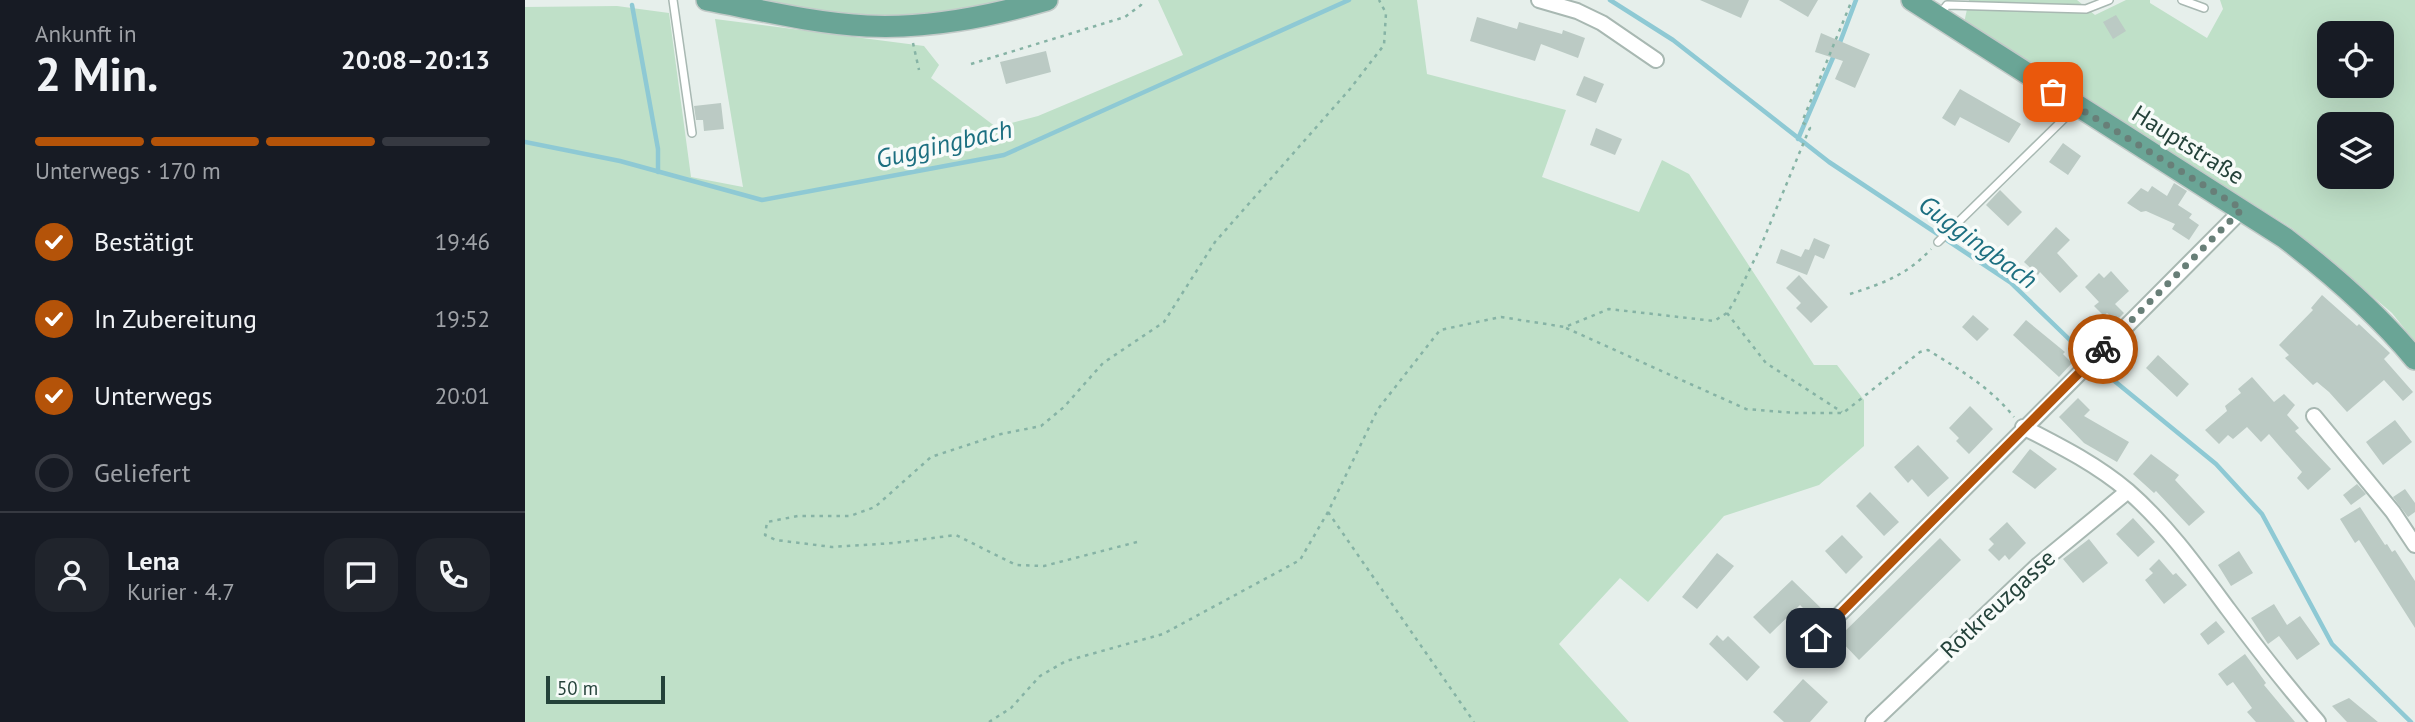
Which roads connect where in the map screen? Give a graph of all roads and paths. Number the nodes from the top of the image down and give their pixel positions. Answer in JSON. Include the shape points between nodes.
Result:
{"nodes":[{"id":1,"x":673,"y":0,"type":"edge"},
{"id":2,"x":707,"y":0,"type":"edge"},
{"id":3,"x":1047,"y":0,"type":"edge"},
{"id":4,"x":1143,"y":0,"type":"edge"},
{"id":5,"x":1379,"y":0,"type":"edge"},
{"id":6,"x":1539,"y":0,"type":"edge"},
{"id":7,"x":1852,"y":0,"type":"edge"},
{"id":8,"x":1912,"y":0,"type":"edge"},
{"id":9,"x":2109,"y":0,"type":"edge"},
{"id":10,"x":2182,"y":0,"type":"edge"},
{"id":11,"x":2204,"y":8,"type":"dead end"},
{"id":12,"x":1937,"y":17,"type":"junction"},
{"id":13,"x":913,"y":26,"type":"junction"},
{"id":14,"x":1656,"y":60,"type":"dead end"},
{"id":15,"x":971,"y":64,"type":"dead end"},
{"id":16,"x":919,"y":70,"type":"dead end"},
{"id":17,"x":2076,"y":106,"type":"junction"},
{"id":18,"x":692,"y":133,"type":"dead end"},
{"id":19,"x":2242,"y":209,"type":"junction"},
{"id":20,"x":1938,"y":242,"type":"joint"},
{"id":21,"x":1850,"y":293,"type":"dead end"},
{"id":22,"x":1727,"y":313,"type":"junction"},
{"id":23,"x":1565,"y":327,"type":"junction"},
{"id":24,"x":2415,"y":359,"type":"edge"},
{"id":25,"x":1843,"y":413,"type":"junction"},
{"id":26,"x":2314,"y":416,"type":"dead end"},
{"id":27,"x":2023,"y":427,"type":"junction"},
{"id":28,"x":2128,"y":491,"type":"junction"},
{"id":29,"x":1328,"y":512,"type":"junction"},
{"id":30,"x":1137,"y":542,"type":"dead end"},
{"id":31,"x":2415,"y":545,"type":"edge"},
{"id":32,"x":1797,"y":657,"type":"dead end"},
{"id":33,"x":989,"y":722,"type":"edge"},
{"id":34,"x":1474,"y":722,"type":"edge"},
{"id":35,"x":1873,"y":722,"type":"edge"},
{"id":36,"x":2318,"y":722,"type":"edge"}],
"edges":[{"from":1,"to":18,"type":"lane"},
{"from":2,"to":13,"type":"main road","via":[[828,22]]},
{"from":3,"to":13,"type":"main road","via":[[974,18]]},
{"from":4,"to":15,"type":"path","via":[[1125,17]]},
{"from":5,"to":30,"type":"path","via":[[1386,13],[1384,45],[1215,242],[1164,322],[1103,363],[1065,407],[1041,426],[931,457],[875,507],[850,516],[798,516],[767,522],[765,534],[776,540],[832,547],[956,534],[1016,565],[1044,566]]},
{"from":6,"to":14,"type":"street","via":[[1602,23]]},
{"from":7,"to":22,"type":"path","via":[[1802,122],[1810,128],[1760,248]]},
{"from":8,"to":12,"type":"main road","name":"Hauptstraße"},
{"from":9,"to":12,"type":"lane","via":[[2086,9],[1947,5]]},
{"from":10,"to":11,"type":"lane"},
{"from":12,"to":17,"type":"main road","name":"Hauptstraße"},
{"from":13,"to":16,"type":"path"},
{"from":17,"to":19,"type":"main road","name":"Hauptstraße"},
{"from":17,"to":20,"type":"lane"},
{"from":19,"to":24,"type":"main road","name":"Hauptstraße","via":[[2334,276]]},
{"from":19,"to":27,"type":"street"},
{"from":20,"to":21,"type":"path","via":[[1915,267],[1882,284]]},
{"from":22,"to":23,"type":"path","via":[[1713,321],[1609,309]]},
{"from":22,"to":25,"type":"path","via":[[1766,363]]},
{"from":23,"to":25,"type":"path","via":[[1746,409]]},
{"from":23,"to":29,"type":"path","via":[[1501,317],[1440,330],[1378,409]]},
{"from":25,"to":27,"type":"path","via":[[1928,350],[1996,394]]},
{"from":26,"to":31,"type":"street"},
{"from":27,"to":28,"type":"street","via":[[2086,460]]},
{"from":27,"to":32,"type":"street"},
{"from":28,"to":35,"type":"street","name":"Rotkreuzgasse","via":[[2038,566]]},
{"from":28,"to":36,"type":"street","via":[[2177,540]]},
{"from":29,"to":33,"type":"path","via":[[1300,560],[1163,634],[1066,661],[1040,676],[1011,709]]},
{"from":29,"to":34,"type":"path"}]}
